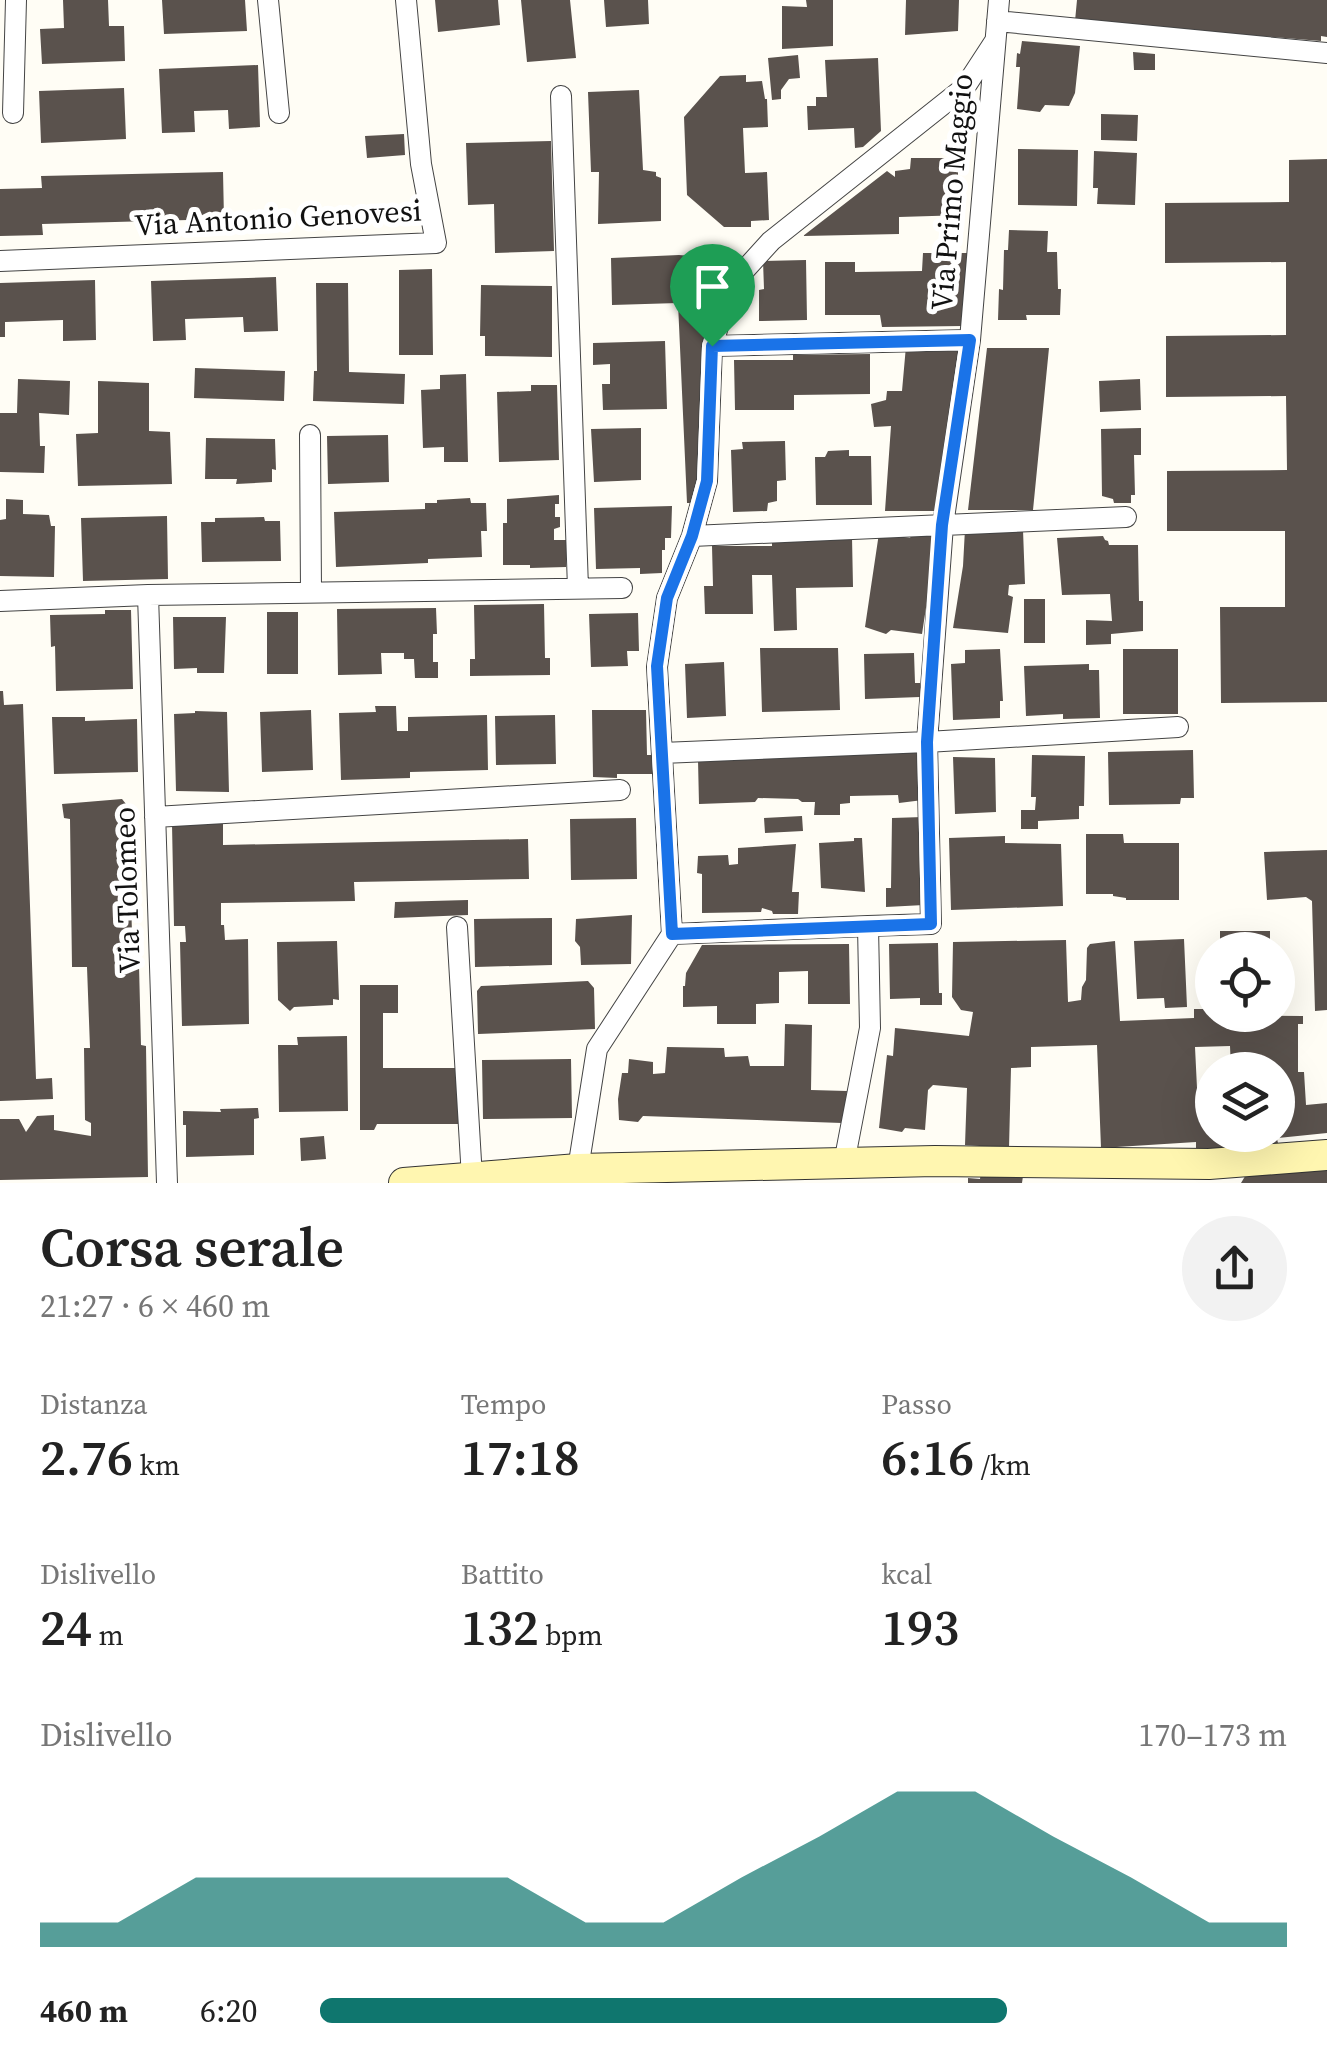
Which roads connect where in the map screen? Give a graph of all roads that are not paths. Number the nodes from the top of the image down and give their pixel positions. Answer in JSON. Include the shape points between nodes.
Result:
{"nodes":[{"id":1,"x":16,"y":0,"type":"edge"},
{"id":2,"x":268,"y":0,"type":"edge"},
{"id":3,"x":406,"y":0,"type":"edge"},
{"id":4,"x":997,"y":21,"type":"edge"},
{"id":5,"x":1327,"y":53,"type":"edge"},
{"id":6,"x":561,"y":96,"type":"dead end"},
{"id":7,"x":13,"y":112,"type":"dead end"},
{"id":8,"x":278,"y":112,"type":"dead end"},
{"id":9,"x":0,"y":260,"type":"edge"},
{"id":10,"x":970,"y":340,"type":"junction"},
{"id":11,"x":712,"y":346,"type":"junction"},
{"id":12,"x":310,"y":435,"type":"dead end"},
{"id":13,"x":1126,"y":517,"type":"dead end"},
{"id":14,"x":942,"y":525,"type":"junction"},
{"id":15,"x":692,"y":536,"type":"junction"},
{"id":16,"x":578,"y":588,"type":"junction"},
{"id":17,"x":622,"y":588,"type":"dead end"},
{"id":18,"x":312,"y":592,"type":"junction"},
{"id":19,"x":148,"y":595,"type":"junction"},
{"id":20,"x":0,"y":601,"type":"edge"},
{"id":21,"x":1178,"y":727,"type":"dead end"},
{"id":22,"x":927,"y":742,"type":"junction"},
{"id":23,"x":662,"y":753,"type":"junction"},
{"id":24,"x":620,"y":790,"type":"dead end"},
{"id":25,"x":155,"y":816,"type":"junction"},
{"id":26,"x":868,"y":926,"type":"junction"},
{"id":27,"x":457,"y":927,"type":"dead end"},
{"id":28,"x":672,"y":934,"type":"junction"},
{"id":29,"x":1327,"y":1155,"type":"edge"},
{"id":30,"x":844,"y":1163,"type":"junction"},
{"id":31,"x":1208,"y":1173,"type":"edge"},
{"id":32,"x":578,"y":1176,"type":"edge"},
{"id":33,"x":491,"y":1179,"type":"edge"},
{"id":34,"x":167,"y":1183,"type":"edge"},
{"id":35,"x":404,"y":1183,"type":"edge"}],
"edges":[{"from":1,"to":7,"type":"street"},
{"from":2,"to":8,"type":"street"},
{"from":3,"to":9,"type":"street","name":"Via Antonio Genovesi","via":[[436,243]]},
{"from":4,"to":5,"type":"street"},
{"from":4,"to":10,"type":"street","name":"Via Primo Maggio"},
{"from":4,"to":11,"type":"street","via":[[964,87],[771,242],[731,285]]},
{"from":6,"to":16,"type":"street"},
{"from":10,"to":11,"type":"street"},
{"from":10,"to":14,"type":"street","name":"Via Primo Maggio"},
{"from":11,"to":15,"type":"street","via":[[707,481]]},
{"from":12,"to":18,"type":"street"},
{"from":13,"to":14,"type":"street"},
{"from":14,"to":15,"type":"street"},
{"from":14,"to":22,"type":"street","name":"Via Primo Maggio"},
{"from":15,"to":23,"type":"street","via":[[667,598],[657,666]]},
{"from":16,"to":17,"type":"street"},
{"from":16,"to":18,"type":"street"},
{"from":18,"to":19,"type":"street"},
{"from":19,"to":20,"type":"street"},
{"from":19,"to":25,"type":"street","name":"Via Tolomeo"},
{"from":21,"to":22,"type":"street"},
{"from":22,"to":23,"type":"street"},
{"from":22,"to":26,"type":"street","name":"Via Primo Maggio","via":[[931,924]]},
{"from":23,"to":28,"type":"street"},
{"from":24,"to":25,"type":"street"},
{"from":25,"to":34,"type":"street","name":"Via Tolomeo"},
{"from":26,"to":28,"type":"street"},
{"from":26,"to":30,"type":"street","via":[[870,1028]]},
{"from":27,"to":33,"type":"street"},
{"from":28,"to":32,"type":"street","via":[[597,1049]]},
{"from":29,"to":31,"type":"street"},
{"from":30,"to":31,"type":"street"},
{"from":30,"to":32,"type":"street"},
{"from":32,"to":33,"type":"street"},
{"from":33,"to":35,"type":"street"}]}
